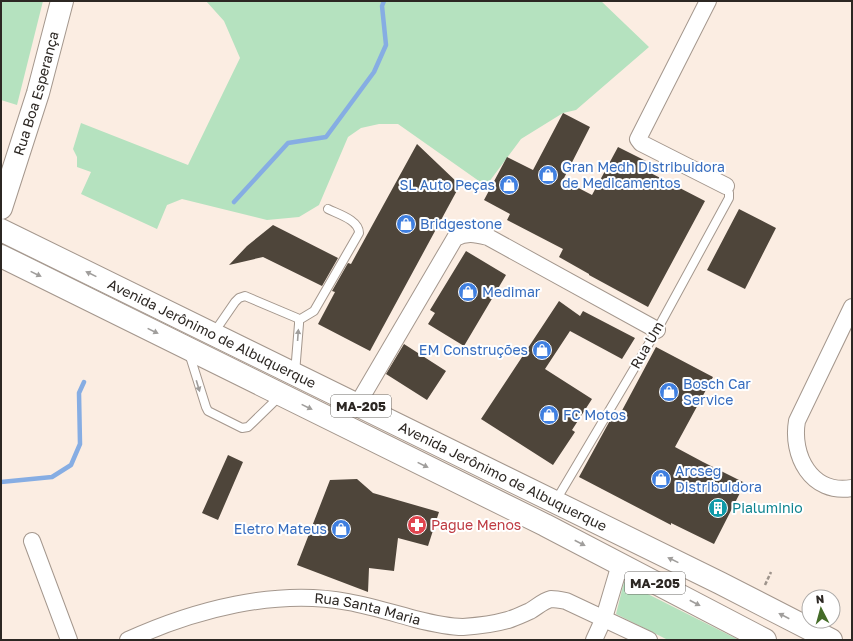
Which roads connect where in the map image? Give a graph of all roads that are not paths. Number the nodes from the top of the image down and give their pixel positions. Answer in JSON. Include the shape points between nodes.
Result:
{"nodes":[{"id":1,"x":62,"y":1,"type":"edge"},
{"id":2,"x":708,"y":1,"type":"edge"},
{"id":3,"x":726,"y":186,"type":"joint"},
{"id":4,"x":1,"y":208,"type":"edge"},
{"id":5,"x":328,"y":209,"type":"dead end"},
{"id":6,"x":1,"y":230,"type":"edge"},
{"id":7,"x":1,"y":256,"type":"edge"},
{"id":8,"x":852,"y":307,"type":"edge"},
{"id":9,"x":299,"y":320,"type":"junction"},
{"id":10,"x":656,"y":330,"type":"junction"},
{"id":11,"x":213,"y":334,"type":"junction"},
{"id":12,"x":187,"y":348,"type":"junction"},
{"id":13,"x":295,"y":374,"type":"junction"},
{"id":14,"x":281,"y":395,"type":"junction"},
{"id":15,"x":357,"y":405,"type":"junction"},
{"id":16,"x":848,"y":489,"type":"edge"},
{"id":17,"x":554,"y":502,"type":"junction"},
{"id":18,"x":32,"y":541,"type":"dead end"},
{"id":19,"x":620,"y":564,"type":"junction"},
{"id":20,"x":604,"y":618,"type":"junction"},
{"id":21,"x":69,"y":640,"type":"edge"},
{"id":22,"x":128,"y":640,"type":"edge"},
{"id":23,"x":594,"y":640,"type":"edge"},
{"id":24,"x":649,"y":640,"type":"edge"},
{"id":25,"x":765,"y":640,"type":"edge"},
{"id":26,"x":831,"y":640,"type":"edge"}],
"edges":[{"from":1,"to":4,"type":"main road","name":"Rua Boa Esperança","via":[[38,93]]},
{"from":2,"to":3,"type":"street","via":[[638,139],[641,143]]},
{"from":3,"to":10,"type":"lane","name":"Rua Um","via":[[729,198]]},
{"from":5,"to":9,"type":"lane","via":[[356,223],[359,233],[314,311]]},
{"from":11,"to":6,"type":"main road","name":"Avenida Jerônimo de Albuquerque","number":"MA-205","one_way":true},
{"from":7,"to":12,"type":"main road","name":"Avenida Jerônimo de Albuquerque","number":"MA-205","one_way":true},
{"from":8,"to":16,"type":"street","via":[[797,420],[796,429],[798,451],[807,470],[822,484]]},
{"from":9,"to":11,"type":"lane","via":[[245,296],[235,302]]},
{"from":13,"to":9,"type":"lane","one_way":true},
{"from":10,"to":15,"type":"street","via":[[488,236],[463,234],[455,238]]},
{"from":10,"to":17,"type":"lane","name":"Rua Um"},
{"from":11,"to":13,"type":"main road","name":"Avenida Jerônimo de Albuquerque","number":"MA-205"},
{"from":12,"to":14,"type":"main road","name":"Avenida Jerônimo de Albuquerque","number":"MA-205"},
{"from":12,"to":14,"type":"lane","one_way":true,"via":[[208,411],[242,428],[248,427]]},
{"from":13,"to":15,"type":"main road","name":"Avenida Jerônimo de Albuquerque","number":"MA-205"},
{"from":14,"to":19,"type":"main road","name":"Avenida Jerônimo de Albuquerque","number":"MA-205","one_way":true},
{"from":15,"to":17,"type":"main road","name":"Avenida Jerônimo de Albuquerque","number":"MA-205"},
{"from":26,"to":17,"type":"main road","name":"Avenida Jerônimo de Albuquerque","number":"MA-205","one_way":true},
{"from":18,"to":21,"type":"street"},
{"from":19,"to":20,"type":"street"},
{"from":19,"to":25,"type":"main road","name":"Avenida Jerônimo de Albuquerque","number":"MA-205","one_way":true},
{"from":20,"to":22,"type":"street","name":"Rua Santa Maria","via":[[566,601],[551,599],[531,611],[508,620],[462,627],[434,624],[349,602],[317,597],[264,600],[213,609],[151,629]]},
{"from":20,"to":23,"type":"street"},
{"from":20,"to":24,"type":"street","name":"Rua Santa Maria"}]}
